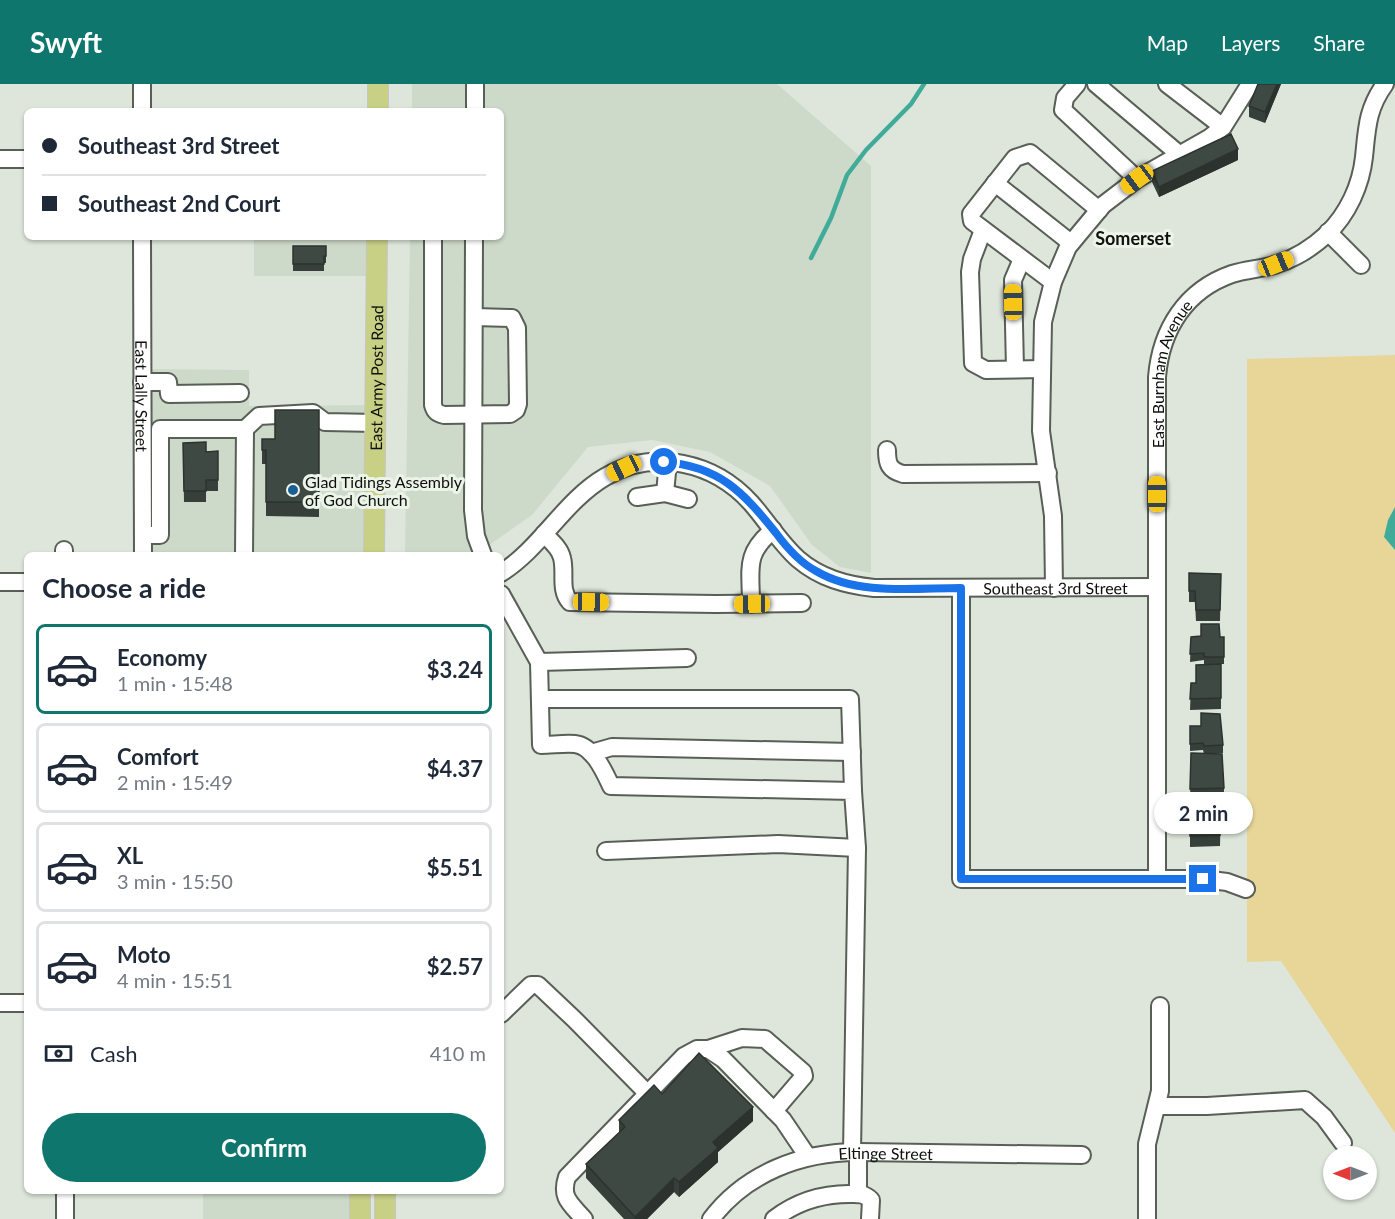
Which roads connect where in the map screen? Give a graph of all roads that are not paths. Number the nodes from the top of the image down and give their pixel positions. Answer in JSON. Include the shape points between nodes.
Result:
{"nodes":[{"id":1,"x":142,"y":84,"type":"edge"},
{"id":2,"x":378,"y":84,"type":"edge"},
{"id":3,"x":475,"y":84,"type":"edge"},
{"id":4,"x":1077,"y":84,"type":"edge"},
{"id":5,"x":1096,"y":84,"type":"edge"},
{"id":6,"x":1167,"y":84,"type":"edge"},
{"id":7,"x":1250,"y":84,"type":"edge"},
{"id":8,"x":1385,"y":84,"type":"edge"},
{"id":9,"x":142,"y":108,"type":"edge"},
{"id":10,"x":378,"y":108,"type":"edge"},
{"id":11,"x":475,"y":108,"type":"edge"},
{"id":12,"x":1223,"y":127,"type":"junction"},
{"id":13,"x":1180,"y":155,"type":"junction"},
{"id":14,"x":0,"y":159,"type":"edge"},
{"id":15,"x":24,"y":159,"type":"edge"},
{"id":16,"x":1137,"y":179,"type":"junction"},
{"id":17,"x":995,"y":183,"type":"junction"},
{"id":18,"x":1099,"y":210,"type":"junction"},
{"id":19,"x":984,"y":230,"type":"junction"},
{"id":20,"x":1328,"y":232,"type":"junction"},
{"id":21,"x":142,"y":240,"type":"edge"},
{"id":22,"x":377,"y":240,"type":"edge"},
{"id":23,"x":433,"y":240,"type":"edge"},
{"id":24,"x":474,"y":240,"type":"edge"},
{"id":25,"x":1071,"y":243,"type":"junction"},
{"id":26,"x":1022,"y":259,"type":"junction"},
{"id":27,"x":1361,"y":265,"type":"dead end"},
{"id":28,"x":1053,"y":282,"type":"junction"},
{"id":29,"x":474,"y":317,"type":"junction"},
{"id":30,"x":1014,"y":369,"type":"junction"},
{"id":31,"x":1042,"y":369,"type":"junction"},
{"id":32,"x":142,"y":382,"type":"junction"},
{"id":33,"x":240,"y":393,"type":"dead end"},
{"id":34,"x":474,"y":415,"type":"junction"},
{"id":35,"x":376,"y":423,"type":"junction"},
{"id":36,"x":245,"y":429,"type":"junction"},
{"id":37,"x":887,"y":450,"type":"dead end"},
{"id":38,"x":668,"y":462,"type":"junction"},
{"id":39,"x":1048,"y":473,"type":"junction"},
{"id":40,"x":665,"y":493,"type":"junction"},
{"id":41,"x":637,"y":497,"type":"dead end"},
{"id":42,"x":688,"y":499,"type":"dead end"},
{"id":43,"x":773,"y":530,"type":"junction"},
{"id":44,"x":544,"y":534,"type":"junction"},
{"id":45,"x":142,"y":535,"type":"junction"},
{"id":46,"x":142,"y":552,"type":"edge"},
{"id":47,"x":244,"y":552,"type":"edge"},
{"id":48,"x":374,"y":552,"type":"edge"},
{"id":49,"x":482,"y":552,"type":"edge"},
{"id":50,"x":504,"y":571,"type":"edge"},
{"id":51,"x":0,"y":582,"type":"edge"},
{"id":52,"x":24,"y":582,"type":"edge"},
{"id":53,"x":1157,"y":587,"type":"junction"},
{"id":54,"x":961,"y":588,"type":"junction"},
{"id":55,"x":1054,"y":588,"type":"junction"},
{"id":56,"x":504,"y":599,"type":"edge"},
{"id":57,"x":802,"y":603,"type":"dead end"},
{"id":58,"x":752,"y":604,"type":"junction"},
{"id":59,"x":687,"y":658,"type":"dead end"},
{"id":60,"x":539,"y":662,"type":"junction"},
{"id":61,"x":540,"y":699,"type":"junction"},
{"id":62,"x":852,"y":752,"type":"junction"},
{"id":63,"x":591,"y":753,"type":"junction"},
{"id":64,"x":853,"y":791,"type":"junction"},
{"id":65,"x":856,"y":848,"type":"junction"},
{"id":66,"x":606,"y":851,"type":"dead end"},
{"id":67,"x":1157,"y":879,"type":"junction"},
{"id":68,"x":1246,"y":889,"type":"dead end"},
{"id":69,"x":24,"y":1002,"type":"edge"},
{"id":70,"x":0,"y":1003,"type":"edge"},
{"id":71,"x":1160,"y":1006,"type":"dead end"},
{"id":72,"x":504,"y":1011,"type":"edge"},
{"id":73,"x":708,"y":1049,"type":"junction"},
{"id":74,"x":648,"y":1094,"type":"junction"},
{"id":75,"x":1158,"y":1106,"type":"junction"},
{"id":76,"x":774,"y":1111,"type":"junction"},
{"id":77,"x":1343,"y":1143,"type":"dead end"},
{"id":78,"x":855,"y":1152,"type":"junction"},
{"id":79,"x":1082,"y":1155,"type":"dead end"},
{"id":80,"x":808,"y":1157,"type":"junction"},
{"id":81,"x":65,"y":1194,"type":"edge"},
{"id":82,"x":360,"y":1194,"type":"edge"},
{"id":83,"x":385,"y":1194,"type":"edge"},
{"id":84,"x":858,"y":1194,"type":"junction"},
{"id":85,"x":64,"y":1219,"type":"edge"},
{"id":86,"x":360,"y":1219,"type":"edge"},
{"id":87,"x":385,"y":1219,"type":"edge"},
{"id":88,"x":584,"y":1219,"type":"edge"},
{"id":89,"x":711,"y":1219,"type":"edge"},
{"id":90,"x":774,"y":1219,"type":"edge"},
{"id":91,"x":870,"y":1219,"type":"edge"},
{"id":92,"x":1147,"y":1219,"type":"edge"}],
"edges":[{"from":1,"to":9,"type":"street"},
{"from":2,"to":10,"type":"main road"},
{"from":3,"to":11,"type":"street"},
{"from":4,"to":16,"type":"street","via":[[1065,98],[1063,110]]},
{"from":5,"to":13,"type":"street"},
{"from":6,"to":12,"type":"street"},
{"from":7,"to":12,"type":"street"},
{"from":8,"to":20,"type":"street","name":"East Burnham Avenue","via":[[1368,119],[1359,180],[1342,216]]},
{"from":12,"to":13,"type":"street"},
{"from":13,"to":16,"type":"street"},
{"from":14,"to":15,"type":"street"},
{"from":16,"to":18,"type":"street"},
{"from":17,"to":18,"type":"street","via":[[1015,158],[1030,153]]},
{"from":17,"to":19,"type":"street","via":[[971,214],[972,221]]},
{"from":17,"to":25,"type":"street"},
{"from":18,"to":25,"type":"street"},
{"from":19,"to":26,"type":"street"},
{"from":19,"to":30,"type":"street","via":[[970,272],[973,363],[986,370]]},
{"from":20,"to":27,"type":"street"},
{"from":20,"to":53,"type":"street","name":"East Burnham Avenue","via":[[1296,256],[1235,273],[1200,290],[1168,330],[1157,377]]},
{"from":21,"to":32,"type":"street","name":"East Lally Street"},
{"from":22,"to":35,"type":"main road","name":"East Army Post Road"},
{"from":23,"to":34,"type":"street","via":[[433,405],[437,413]]},
{"from":24,"to":29,"type":"street"},
{"from":25,"to":28,"type":"street"},
{"from":26,"to":28,"type":"street"},
{"from":26,"to":30,"type":"street","via":[[1013,280]]},
{"from":28,"to":31,"type":"street","via":[[1043,322]]},
{"from":29,"to":34,"type":"street"},
{"from":29,"to":34,"type":"street","via":[[515,321],[518,404],[510,414]]},
{"from":30,"to":31,"type":"street"},
{"from":31,"to":39,"type":"street","via":[[1041,431]]},
{"from":32,"to":33,"type":"street","via":[[168,382],[169,394]]},
{"from":32,"to":45,"type":"street","name":"East Lally Street"},
{"from":34,"to":49,"type":"street","via":[[473,510]]},
{"from":35,"to":36,"type":"street","via":[[325,422],[313,413],[259,416]]},
{"from":35,"to":48,"type":"main road","name":"East Army Post Road"},
{"from":36,"to":45,"type":"street","via":[[160,429],[160,535]]},
{"from":36,"to":47,"type":"street"},
{"from":37,"to":39,"type":"street","via":[[890,468],[903,474]]},
{"from":38,"to":40,"type":"street"},
{"from":38,"to":43,"type":"street","name":"Southeast 3rd Street","via":[[684,463],[723,478],[742,493]]},
{"from":38,"to":44,"type":"street","name":"Southeast 3rd Street","via":[[644,463],[606,477]]},
{"from":39,"to":55,"type":"street"},
{"from":40,"to":41,"type":"street"},
{"from":40,"to":42,"type":"street"},
{"from":43,"to":54,"type":"street","name":"Southeast 3rd Street","via":[[798,559],[815,571],[853,586]]},
{"from":43,"to":58,"type":"street","via":[[760,541],[750,563]]},
{"from":44,"to":50,"type":"street","name":"Southeast 3rd Street"},
{"from":44,"to":58,"type":"street","via":[[557,546],[562,558],[565,594],[570,602]]},
{"from":45,"to":46,"type":"street","name":"East Lally Street"},
{"from":51,"to":52,"type":"street"},
{"from":53,"to":55,"type":"street","name":"Southeast 3rd Street"},
{"from":53,"to":67,"type":"street","name":"East Burnham Avenue"},
{"from":54,"to":55,"type":"street","name":"Southeast 3rd Street"},
{"from":54,"to":67,"type":"street","via":[[961,879]]},
{"from":56,"to":60,"type":"street"},
{"from":57,"to":58,"type":"street"},
{"from":59,"to":60,"type":"street"},
{"from":60,"to":61,"type":"street"},
{"from":61,"to":62,"type":"street","via":[[850,699]]},
{"from":61,"to":63,"type":"street","via":[[541,745],[577,744]]},
{"from":62,"to":63,"type":"street","via":[[612,747]]},
{"from":62,"to":64,"type":"street"},
{"from":63,"to":64,"type":"street","via":[[611,786]]},
{"from":64,"to":65,"type":"street"},
{"from":65,"to":66,"type":"street","via":[[778,844]]},
{"from":65,"to":78,"type":"street"},
{"from":67,"to":68,"type":"street","via":[[1203,879]]},
{"from":69,"to":70,"type":"street"},
{"from":71,"to":75,"type":"street"},
{"from":72,"to":74,"type":"street","via":[[531,985],[538,986]]},
{"from":73,"to":74,"type":"street","via":[[697,1049],[684,1056]]},
{"from":73,"to":76,"type":"street"},
{"from":73,"to":76,"type":"street","via":[[742,1038],[765,1040],[803,1072],[804,1076]]},
{"from":74,"to":88,"type":"street","via":[[567,1177],[563,1189],[567,1199]]},
{"from":75,"to":77,"type":"street","via":[[1305,1100]]},
{"from":75,"to":92,"type":"street","via":[[1147,1144]]},
{"from":76,"to":80,"type":"street"},
{"from":78,"to":79,"type":"street","name":"Eltinge Street"},
{"from":78,"to":80,"type":"street","name":"Eltinge Street"},
{"from":78,"to":84,"type":"street"},
{"from":80,"to":89,"type":"street","name":"Eltinge Street","via":[[751,1181]]},
{"from":81,"to":85,"type":"street"},
{"from":82,"to":86,"type":"main road"},
{"from":83,"to":87,"type":"main road"},
{"from":84,"to":90,"type":"street","via":[[814,1197]]},
{"from":84,"to":91,"type":"street","via":[[871,1200]]}]}
